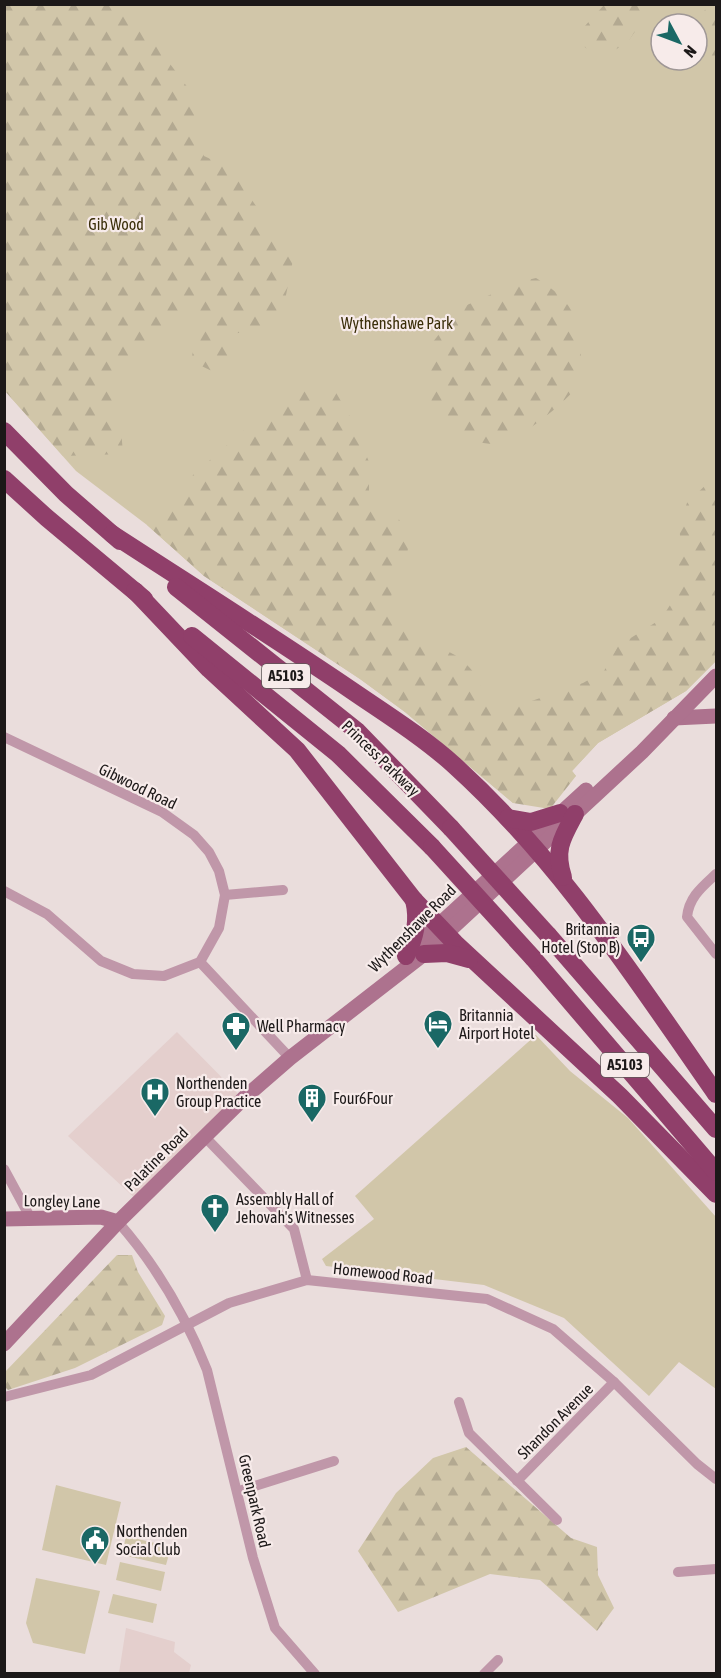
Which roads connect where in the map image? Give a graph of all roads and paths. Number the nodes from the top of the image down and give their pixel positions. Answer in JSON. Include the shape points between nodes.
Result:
{"nodes":[{"id":1,"x":4,"y":431,"type":"edge"},
{"id":2,"x":4,"y":479,"type":"edge"},
{"id":3,"x":112,"y":534,"type":"junction"},
{"id":4,"x":135,"y":591,"type":"junction"},
{"id":5,"x":717,"y":676,"type":"edge"},
{"id":6,"x":717,"y":716,"type":"edge"},
{"id":7,"x":675,"y":718,"type":"junction"},
{"id":8,"x":4,"y":737,"type":"edge"},
{"id":9,"x":568,"y":814,"type":"junction"},
{"id":10,"x":508,"y":818,"type":"junction"},
{"id":11,"x":533,"y":846,"type":"junction"},
{"id":12,"x":717,"y":874,"type":"edge"},
{"id":13,"x":564,"y":881,"type":"junction"},
{"id":14,"x":4,"y":891,"type":"edge"},
{"id":15,"x":284,"y":891,"type":"dead end"},
{"id":16,"x":225,"y":895,"type":"junction"},
{"id":17,"x":414,"y":900,"type":"junction"},
{"id":18,"x":442,"y":929,"type":"junction"},
{"id":19,"x":424,"y":954,"type":"junction"},
{"id":20,"x":717,"y":954,"type":"edge"},
{"id":21,"x":406,"y":956,"type":"junction"},
{"id":22,"x":473,"y":961,"type":"junction"},
{"id":23,"x":200,"y":962,"type":"junction"},
{"id":24,"x":374,"y":992,"type":"junction"},
{"id":25,"x":290,"y":1058,"type":"junction"},
{"id":26,"x":717,"y":1094,"type":"edge"},
{"id":27,"x":717,"y":1129,"type":"edge"},
{"id":28,"x":204,"y":1136,"type":"junction"},
{"id":29,"x":4,"y":1169,"type":"edge"},
{"id":30,"x":717,"y":1172,"type":"edge"},
{"id":31,"x":717,"y":1194,"type":"edge"},
{"id":32,"x":30,"y":1217,"type":"junction"},
{"id":33,"x":4,"y":1219,"type":"edge"},
{"id":34,"x":118,"y":1222,"type":"junction"},
{"id":35,"x":307,"y":1280,"type":"junction"},
{"id":36,"x":185,"y":1324,"type":"junction"},
{"id":37,"x":4,"y":1344,"type":"edge"},
{"id":38,"x":615,"y":1382,"type":"junction"},
{"id":39,"x":4,"y":1397,"type":"edge"},
{"id":40,"x":459,"y":1402,"type":"dead end"},
{"id":41,"x":334,"y":1461,"type":"dead end"},
{"id":42,"x":717,"y":1479,"type":"edge"},
{"id":43,"x":517,"y":1481,"type":"junction"},
{"id":44,"x":238,"y":1491,"type":"junction"},
{"id":45,"x":557,"y":1520,"type":"dead end"},
{"id":46,"x":717,"y":1569,"type":"edge"},
{"id":47,"x":678,"y":1572,"type":"dead end"},
{"id":48,"x":498,"y":1660,"type":"dead end"},
{"id":49,"x":315,"y":1674,"type":"edge"},
{"id":50,"x":484,"y":1674,"type":"edge"}],
"edges":[{"from":1,"to":3,"type":"highway","name":"Princess Parkway","number":"A5103"},
{"from":2,"to":4,"type":"highway","name":"Princess Parkway","number":"A5103"},
{"from":3,"to":10,"type":"highway","via":[[424,741]]},
{"from":3,"to":27,"type":"highway","name":"Princess Parkway","number":"A5103","bridge":true,"via":[[224,628],[357,731],[548,935]]},
{"from":4,"to":17,"type":"highway","via":[[209,669],[297,750]]},
{"from":4,"to":30,"type":"highway","name":"Princess Parkway","number":"A5103","bridge":true,"via":[[338,754],[432,847]]},
{"from":5,"to":7,"type":"main road","name":"Wythenshawe Road"},
{"from":6,"to":7,"type":"main road"},
{"from":7,"to":9,"type":"main road","name":"Wythenshawe Road"},
{"from":8,"to":16,"type":"street","name":"Gibwood Road","via":[[178,822],[209,852],[219,870]]},
{"from":9,"to":10,"type":"highway","via":[[531,822]]},
{"from":9,"to":11,"type":"main road","name":"Wythenshawe Road"},
{"from":9,"to":13,"type":"highway","via":[[557,856]]},
{"from":10,"to":11,"type":"highway"},
{"from":11,"to":13,"type":"highway"},
{"from":11,"to":18,"type":"main road","name":"Wythenshawe Road"},
{"from":12,"to":20,"type":"street","via":[[688,905],[687,917]]},
{"from":13,"to":26,"type":"highway"},
{"from":14,"to":23,"type":"street","via":[[47,914],[101,960],[133,975],[164,976]]},
{"from":15,"to":16,"type":"street"},
{"from":16,"to":23,"type":"street","name":"Gibwood Road","via":[[219,928]]},
{"from":17,"to":18,"type":"highway"},
{"from":17,"to":21,"type":"highway","via":[[417,923]]},
{"from":18,"to":19,"type":"main road","name":"Wythenshawe Road"},
{"from":18,"to":21,"type":"main road","name":"Wythenshawe Road"},
{"from":18,"to":22,"type":"highway"},
{"from":19,"to":22,"type":"highway","via":[[447,953]]},
{"from":19,"to":24,"type":"main road","name":"Wythenshawe Road"},
{"from":21,"to":24,"type":"main road","name":"Wythenshawe Road"},
{"from":22,"to":31,"type":"highway","via":[[620,1096]]},
{"from":23,"to":25,"type":"street"},
{"from":24,"to":25,"type":"main road","name":"Palatine Road"},
{"from":25,"to":28,"type":"main road","name":"Palatine Road"},
{"from":28,"to":34,"type":"main road","name":"Palatine Road"},
{"from":28,"to":35,"type":"street","via":[[294,1229]]},
{"from":29,"to":32,"type":"street"},
{"from":32,"to":33,"type":"main road","name":"Longley Lane"},
{"from":32,"to":34,"type":"main road","name":"Longley Lane","via":[[101,1217]]},
{"from":34,"to":36,"type":"street","name":"Greenpark Road","via":[[160,1277]]},
{"from":34,"to":37,"type":"main road","name":"Palatine Road"},
{"from":35,"to":36,"type":"street","name":"Homewood Road","via":[[229,1303]]},
{"from":35,"to":38,"type":"street","name":"Homewood Road","via":[[487,1299],[553,1329]]},
{"from":36,"to":39,"type":"street","name":"Homewood Road","via":[[91,1375]]},
{"from":36,"to":44,"type":"street","name":"Greenpark Road","via":[[207,1370]]},
{"from":38,"to":42,"type":"street","name":"Homewood Road"},
{"from":38,"to":43,"type":"street","name":"Shandon Avenue"},
{"from":40,"to":43,"type":"street","name":"Shandon Avenue","via":[[469,1433]]},
{"from":41,"to":44,"type":"street"},
{"from":43,"to":45,"type":"street","name":"Shandon Avenue"},
{"from":44,"to":49,"type":"street","name":"Greenpark Road","via":[[275,1628]]},
{"from":46,"to":47,"type":"street"},
{"from":48,"to":50,"type":"street"}]}
